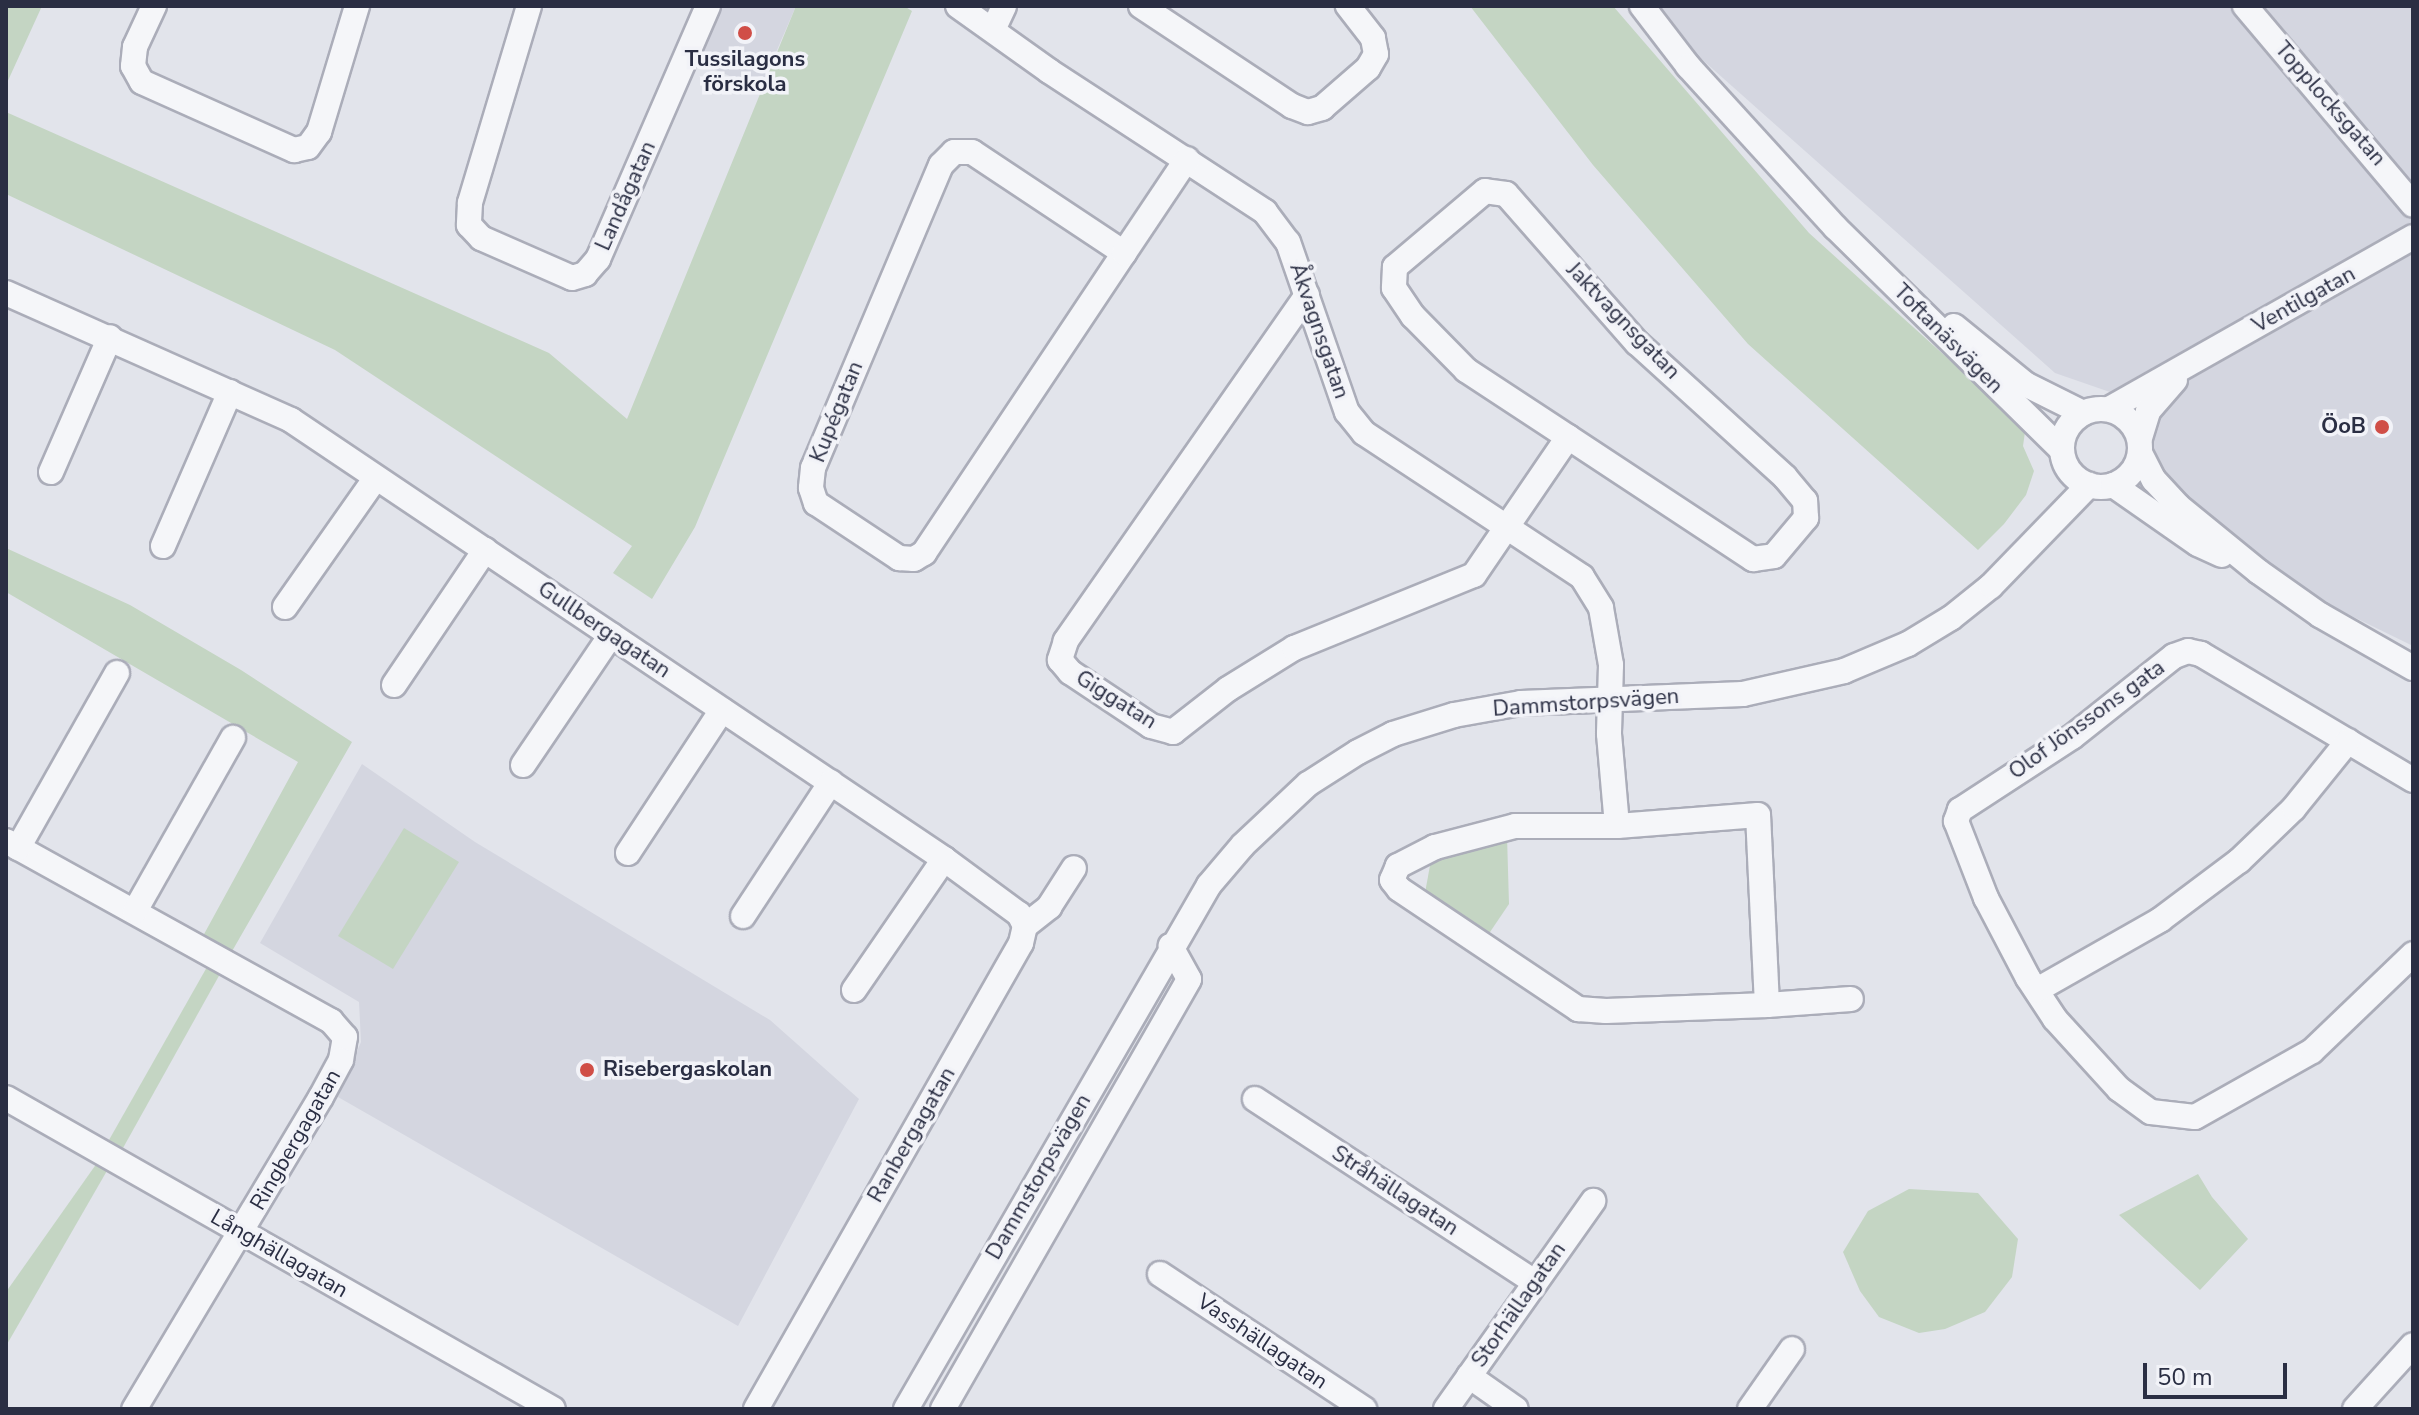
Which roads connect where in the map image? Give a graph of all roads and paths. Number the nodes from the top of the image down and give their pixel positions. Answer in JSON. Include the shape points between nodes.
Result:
{"nodes":[{"id":1,"x":154,"y":6,"type":"edge"},
{"id":2,"x":357,"y":6,"type":"edge"},
{"id":3,"x":529,"y":6,"type":"edge"},
{"id":4,"x":708,"y":6,"type":"edge"},
{"id":5,"x":958,"y":6,"type":"edge"},
{"id":6,"x":1004,"y":6,"type":"edge"},
{"id":7,"x":1141,"y":6,"type":"edge"},
{"id":8,"x":1348,"y":6,"type":"edge"},
{"id":9,"x":1642,"y":6,"type":"edge"},
{"id":10,"x":2245,"y":6,"type":"edge"},
{"id":11,"x":993,"y":30,"type":"junction"},
{"id":12,"x":1187,"y":159,"type":"junction"},
{"id":13,"x":2413,"y":205,"type":"edge"},
{"id":14,"x":1835,"y":227,"type":"junction"},
{"id":15,"x":2413,"y":237,"type":"edge"},
{"id":16,"x":1124,"y":253,"type":"junction"},
{"id":17,"x":6,"y":293,"type":"edge"},
{"id":18,"x":1307,"y":295,"type":"junction"},
{"id":19,"x":110,"y":337,"type":"junction"},
{"id":20,"x":2195,"y":360,"type":"junction"},
{"id":21,"x":230,"y":392,"type":"junction"},
{"id":22,"x":2109,"y":409,"type":"junction"},
{"id":23,"x":2083,"y":413,"type":"junction"},
{"id":24,"x":1568,"y":437,"type":"junction"},
{"id":25,"x":2140,"y":445,"type":"junction"},
{"id":26,"x":2064,"y":458,"type":"junction"},
{"id":27,"x":51,"y":472,"type":"dead end"},
{"id":28,"x":375,"y":479,"type":"junction"},
{"id":29,"x":2101,"y":485,"type":"junction"},
{"id":30,"x":1504,"y":529,"type":"junction"},
{"id":31,"x":2045,"y":531,"type":"junction"},
{"id":32,"x":163,"y":546,"type":"dead end"},
{"id":33,"x":485,"y":550,"type":"junction"},
{"id":34,"x":2259,"y":572,"type":"junction"},
{"id":35,"x":285,"y":607,"type":"dead end"},
{"id":36,"x":611,"y":635,"type":"junction"},
{"id":37,"x":2413,"y":668,"type":"edge"},
{"id":38,"x":117,"y":673,"type":"dead end"},
{"id":39,"x":394,"y":685,"type":"dead end"},
{"id":40,"x":1610,"y":699,"type":"junction"},
{"id":41,"x":722,"y":710,"type":"junction"},
{"id":42,"x":233,"y":738,"type":"dead end"},
{"id":43,"x":2348,"y":741,"type":"junction"},
{"id":44,"x":523,"y":765,"type":"dead end"},
{"id":45,"x":2413,"y":780,"type":"edge"},
{"id":46,"x":831,"y":782,"type":"junction"},
{"id":47,"x":1617,"y":826,"type":"junction"},
{"id":48,"x":12,"y":844,"type":"edge"},
{"id":49,"x":628,"y":853,"type":"dead end"},
{"id":50,"x":944,"y":859,"type":"junction"},
{"id":51,"x":1074,"y":868,"type":"dead end"},
{"id":52,"x":135,"y":911,"type":"junction"},
{"id":53,"x":743,"y":916,"type":"dead end"},
{"id":54,"x":1025,"y":926,"type":"junction"},
{"id":55,"x":1171,"y":946,"type":"junction"},
{"id":56,"x":2413,"y":954,"type":"edge"},
{"id":57,"x":854,"y":990,"type":"dead end"},
{"id":58,"x":2037,"y":990,"type":"junction"},
{"id":59,"x":1851,"y":999,"type":"dead end"},
{"id":60,"x":1767,"y":1005,"type":"junction"},
{"id":61,"x":1255,"y":1099,"type":"dead end"},
{"id":62,"x":9,"y":1106,"type":"edge"},
{"id":63,"x":1593,"y":1201,"type":"dead end"},
{"id":64,"x":243,"y":1233,"type":"junction"},
{"id":65,"x":1160,"y":1274,"type":"dead end"},
{"id":66,"x":1535,"y":1282,"type":"junction"},
{"id":67,"x":2413,"y":1345,"type":"edge"},
{"id":68,"x":1792,"y":1349,"type":"dead end"},
{"id":69,"x":1469,"y":1376,"type":"junction"},
{"id":70,"x":134,"y":1409,"type":"edge"},
{"id":71,"x":553,"y":1409,"type":"edge"},
{"id":72,"x":756,"y":1409,"type":"edge"},
{"id":73,"x":906,"y":1409,"type":"edge"},
{"id":74,"x":943,"y":1409,"type":"edge"},
{"id":75,"x":1364,"y":1409,"type":"edge"},
{"id":76,"x":1446,"y":1409,"type":"edge"},
{"id":77,"x":1516,"y":1409,"type":"edge"},
{"id":78,"x":1750,"y":1409,"type":"edge"},
{"id":79,"x":2355,"y":1409,"type":"edge"}],
"edges":[{"from":1,"to":2,"type":"street","via":[[135,47],[133,66],[142,82],[294,150],[308,147],[319,132]]},
{"from":3,"to":4,"type":"street","name":"Landågatan","via":[[470,203],[469,225],[481,238],[572,278],[585,274],[598,259]]},
{"from":5,"to":11,"type":"street","name":"Åkvagnsgatan"},
{"from":6,"to":11,"type":"street"},
{"from":7,"to":8,"type":"street","via":[[1308,112],[1322,108],[1368,68],[1376,54],[1373,38]]},
{"from":9,"to":14,"type":"street","name":"Toftanäsvägen","via":[[1688,66]]},
{"from":10,"to":13,"type":"street","name":"Topplocksgatan"},
{"from":11,"to":12,"type":"street","name":"Åkvagnsgatan"},
{"from":12,"to":16,"type":"street","name":"Kupégatan"},
{"from":12,"to":18,"type":"street","name":"Åkvagnsgatan","via":[[1265,212],[1288,242]]},
{"from":14,"to":23,"type":"street","name":"Toftanäsvägen","via":[[2025,384]]},
{"from":14,"to":26,"type":"street","name":"Toftanäsvägen"},
{"from":15,"to":20,"type":"street","name":"Ventilgatan"},
{"from":16,"to":16,"type":"street","name":"Kupégatan","via":[[924,553],[899,558],[816,503],[813,468],[941,165],[954,152],[972,152]]},
{"from":17,"to":19,"type":"street","name":"Gullbergagatan"},
{"from":18,"to":30,"type":"street","name":"Åkvagnsgatan","via":[[1347,412],[1364,433]]},
{"from":18,"to":30,"type":"street","name":"Giggatan","via":[[1066,641],[1060,660],[1070,672],[1151,726],[1173,732],[1294,648],[1474,575]]},
{"from":19,"to":21,"type":"street","name":"Gullbergagatan"},
{"from":19,"to":27,"type":"street"},
{"from":20,"to":22,"type":"street","name":"Ventilgatan"},
{"from":20,"to":25,"type":"street","name":"Ventilgatan","via":[[2148,411]]},
{"from":21,"to":28,"type":"street","name":"Gullbergagatan","via":[[291,420]]},
{"from":21,"to":32,"type":"street"},
{"from":22,"to":23,"type":"street"},
{"from":22,"to":25,"type":"street","name":"Toftanäsvägen","via":[[2123,414]]},
{"from":23,"to":26,"type":"street","via":[[2070,424]]},
{"from":24,"to":24,"type":"street","name":"Jaktvagnsgatan","via":[[1753,559],[1774,556],[1806,518],[1805,501],[1785,477],[1637,343],[1506,194],[1485,191],[1395,267],[1394,288],[1413,316],[1466,370]]},
{"from":24,"to":30,"type":"street"},
{"from":25,"to":29,"type":"street","via":[[2128,477]]},
{"from":25,"to":34,"type":"street","name":"Toftanäsvägen","via":[[2154,480],[2178,506]]},
{"from":26,"to":29,"type":"street","name":"Toftanäsvägen","via":[[2076,478]]},
{"from":26,"to":31,"type":"street","name":"Dammstorpsvägen"},
{"from":28,"to":33,"type":"street","name":"Gullbergagatan"},
{"from":28,"to":35,"type":"street"},
{"from":29,"to":31,"type":"street","name":"Dammstorpsvägen"},
{"from":29,"to":34,"type":"street","name":"Toftanäsvägen","via":[[2198,544]]},
{"from":30,"to":40,"type":"street","name":"Åkvagnsgatan","via":[[1582,577],[1601,608],[1611,665]]},
{"from":31,"to":40,"type":"street","name":"Dammstorpsvägen","via":[[1951,618],[1908,644],[1844,671],[1743,694]]},
{"from":33,"to":36,"type":"street","name":"Gullbergagatan"},
{"from":33,"to":39,"type":"street"},
{"from":34,"to":37,"type":"street","name":"Toftanäsvägen","via":[[2320,615]]},
{"from":36,"to":41,"type":"street","name":"Gullbergagatan"},
{"from":36,"to":44,"type":"street"},
{"from":38,"to":48,"type":"street","name":"Ringbergagatan"},
{"from":40,"to":47,"type":"street","name":"Åkvagnsgatan"},
{"from":40,"to":55,"type":"street","name":"Dammstorpsvägen","via":[[1521,703],[1454,715],[1393,734],[1358,752],[1308,784],[1243,845],[1209,885]]},
{"from":41,"to":46,"type":"street","name":"Gullbergagatan"},
{"from":41,"to":49,"type":"street"},
{"from":42,"to":52,"type":"street"},
{"from":43,"to":45,"type":"street","name":"Olof Jönssons gata"},
{"from":43,"to":58,"type":"street","via":[[2294,808],[2239,861],[2160,920]]},
{"from":43,"to":58,"type":"street","name":"Olof Jönssons gata","via":[[2188,651],[2174,656],[2072,737],[1960,810],[1956,821],[1986,898]]},
{"from":46,"to":50,"type":"street","name":"Gullbergagatan"},
{"from":46,"to":53,"type":"street"},
{"from":47,"to":60,"type":"street","via":[[1758,815]]},
{"from":47,"to":60,"type":"street","via":[[1515,826],[1471,834],[1398,866],[1392,880],[1578,1009]]},
{"from":48,"to":52,"type":"street","name":"Ringbergagatan"},
{"from":50,"to":54,"type":"street","name":"Gullbergagatan","via":[[1019,914]]},
{"from":50,"to":57,"type":"street"},
{"from":51,"to":54,"type":"street","name":"Ranbergagatan","via":[[1049,907]]},
{"from":52,"to":64,"type":"street","name":"Ringbergagatan","via":[[331,1021],[345,1037],[341,1060]]},
{"from":54,"to":72,"type":"street","name":"Ranbergagatan","via":[[1013,957]]},
{"from":55,"to":73,"type":"street","name":"Dammstorpsvägen"},
{"from":55,"to":74,"type":"street","name":"Dammstorpsvägen","via":[[1189,979]]},
{"from":56,"to":58,"type":"street","name":"Olof Jönssons gata","via":[[2312,1051],[2195,1117],[2151,1112],[2119,1089],[2055,1019]]},
{"from":59,"to":60,"type":"street"},
{"from":61,"to":66,"type":"street","name":"Stråhällagatan"},
{"from":62,"to":64,"type":"street","name":"Långhällagatan"},
{"from":63,"to":66,"type":"street","name":"Storhällagatan"},
{"from":64,"to":70,"type":"street","name":"Ringbergagatan"},
{"from":64,"to":71,"type":"street","name":"Långhällagatan"},
{"from":65,"to":75,"type":"street","name":"Vasshällagatan"},
{"from":66,"to":69,"type":"street","name":"Storhällagatan"},
{"from":67,"to":79,"type":"street"},
{"from":68,"to":78,"type":"street"},
{"from":69,"to":76,"type":"street","name":"Storhällagatan"},
{"from":69,"to":77,"type":"street"}]}
